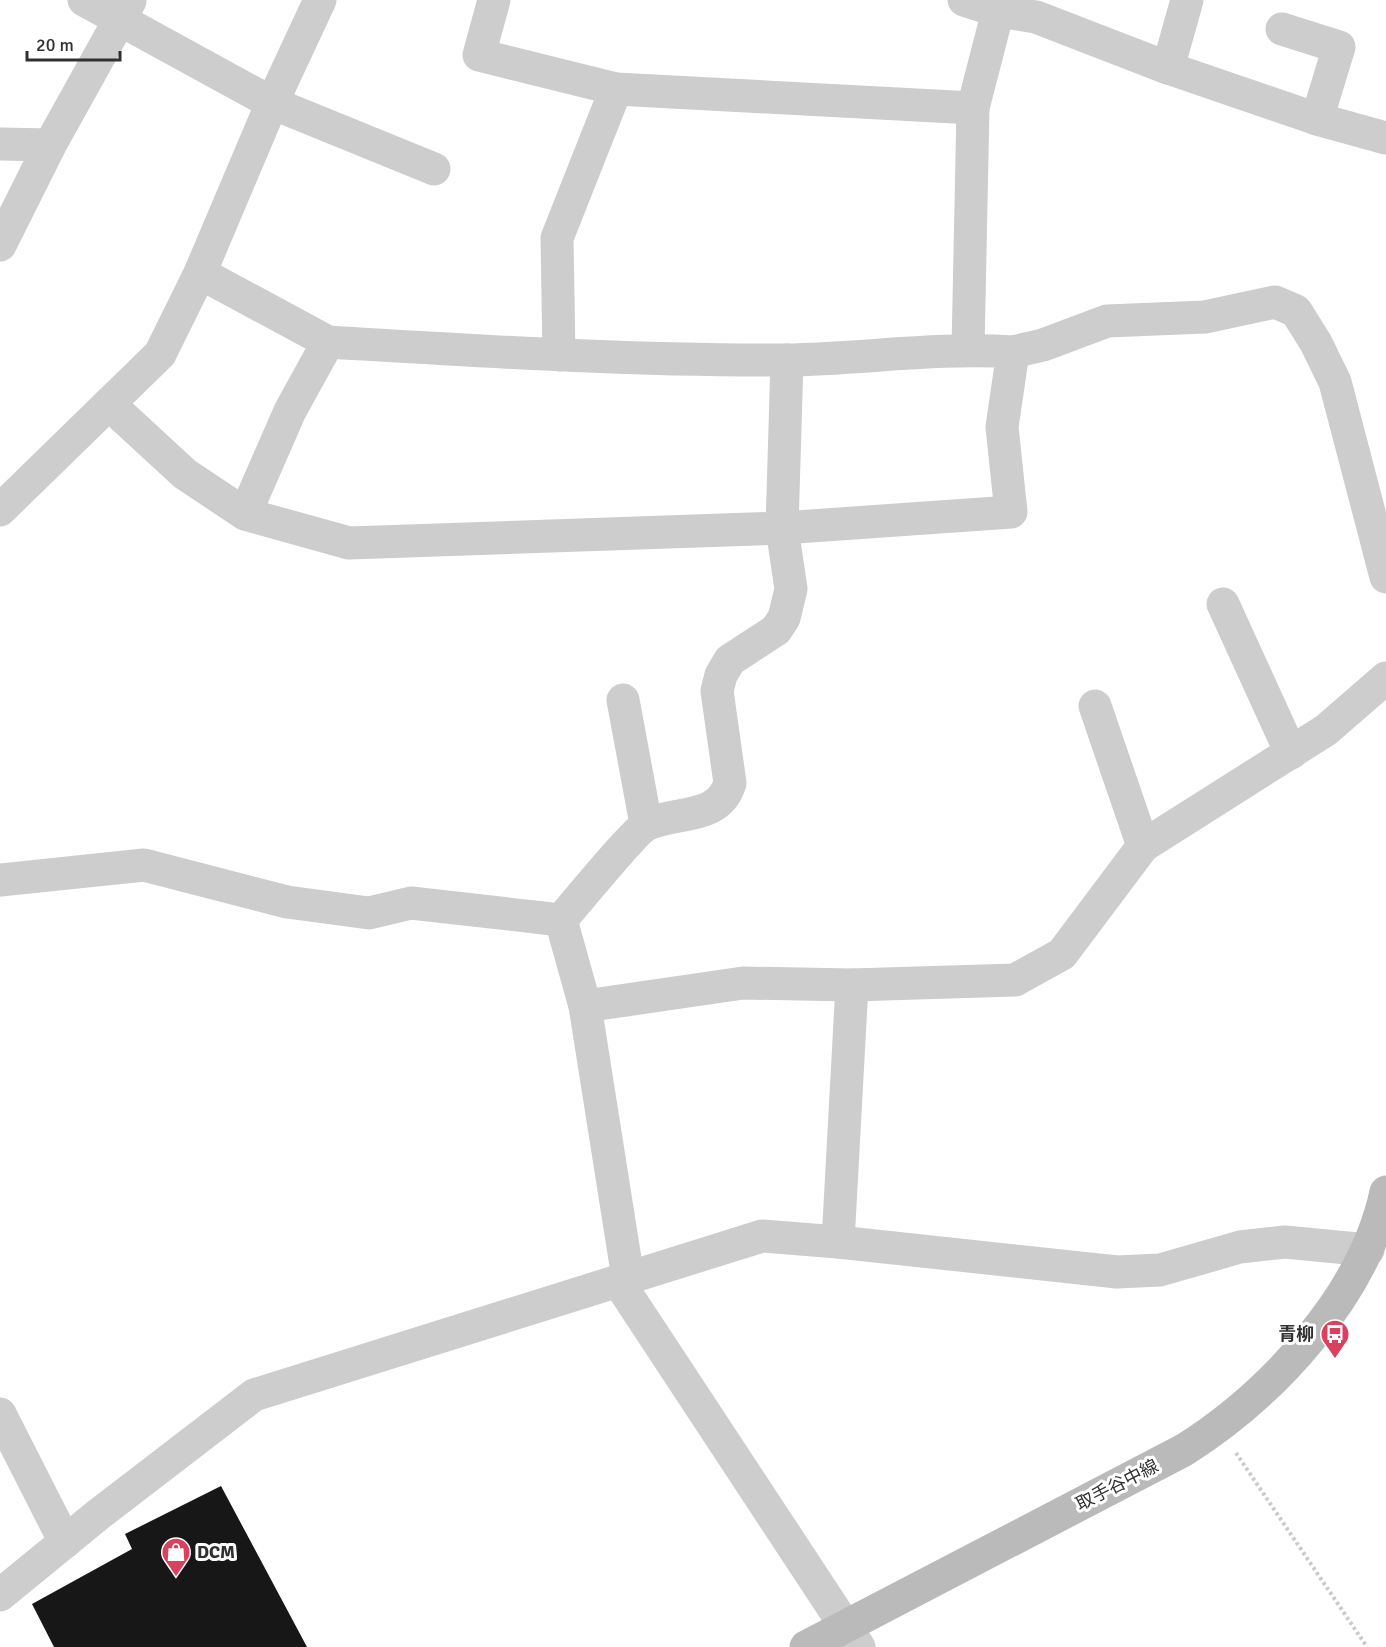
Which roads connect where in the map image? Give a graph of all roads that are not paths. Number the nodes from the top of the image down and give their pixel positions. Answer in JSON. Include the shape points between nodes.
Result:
{"nodes":[{"id":1,"x":84,"y":0,"type":"edge"},
{"id":2,"x":320,"y":0,"type":"edge"},
{"id":3,"x":494,"y":0,"type":"edge"},
{"id":4,"x":964,"y":0,"type":"edge"},
{"id":5,"x":1187,"y":0,"type":"edge"},
{"id":6,"x":1014,"y":8,"type":"edge"},
{"id":7,"x":125,"y":9,"type":"edge"},
{"id":8,"x":1282,"y":29,"type":"dead end"},
{"id":9,"x":1168,"y":68,"type":"junction"},
{"id":10,"x":616,"y":89,"type":"junction"},
{"id":11,"x":272,"y":103,"type":"junction"},
{"id":12,"x":973,"y":108,"type":"junction"},
{"id":13,"x":1317,"y":119,"type":"junction"},
{"id":14,"x":1386,"y":138,"type":"edge"},
{"id":15,"x":0,"y":144,"type":"edge"},
{"id":16,"x":50,"y":145,"type":"junction"},
{"id":17,"x":434,"y":169,"type":"dead end"},
{"id":18,"x":0,"y":245,"type":"edge"},
{"id":19,"x":200,"y":273,"type":"junction"},
{"id":20,"x":328,"y":342,"type":"junction"},
{"id":21,"x":968,"y":349,"type":"junction"},
{"id":22,"x":1013,"y":352,"type":"junction"},
{"id":23,"x":559,"y":355,"type":"junction"},
{"id":24,"x":788,"y":360,"type":"junction"},
{"id":25,"x":109,"y":404,"type":"junction"},
{"id":26,"x":0,"y":510,"type":"edge"},
{"id":27,"x":244,"y":514,"type":"junction"},
{"id":28,"x":782,"y":528,"type":"junction"},
{"id":29,"x":1386,"y":577,"type":"edge"},
{"id":30,"x":1223,"y":604,"type":"dead end"},
{"id":31,"x":1386,"y":678,"type":"edge"},
{"id":32,"x":623,"y":700,"type":"dead end"},
{"id":33,"x":1095,"y":706,"type":"dead end"},
{"id":34,"x":1291,"y":753,"type":"junction"},
{"id":35,"x":646,"y":824,"type":"junction"},
{"id":36,"x":1143,"y":846,"type":"junction"},
{"id":37,"x":0,"y":880,"type":"edge"},
{"id":38,"x":561,"y":920,"type":"junction"},
{"id":39,"x":852,"y":985,"type":"junction"},
{"id":40,"x":585,"y":1006,"type":"junction"},
{"id":41,"x":1386,"y":1192,"type":"edge"},
{"id":42,"x":838,"y":1242,"type":"junction"},
{"id":43,"x":1377,"y":1252,"type":"edge"},
{"id":44,"x":623,"y":1280,"type":"junction"},
{"id":45,"x":0,"y":1414,"type":"edge"},
{"id":46,"x":65,"y":1542,"type":"junction"},
{"id":47,"x":0,"y":1595,"type":"edge"},
{"id":48,"x":852,"y":1637,"type":"edge"},
{"id":49,"x":806,"y":1647,"type":"edge"}],
"edges":[{"from":1,"to":7,"type":"street"},
{"from":2,"to":11,"type":"street"},
{"from":3,"to":10,"type":"street","via":[[479,56]]},
{"from":4,"to":6,"type":"street"},
{"from":5,"to":9,"type":"street"},
{"from":6,"to":9,"type":"street"},
{"from":6,"to":12,"type":"street"},
{"from":7,"to":11,"type":"street"},
{"from":7,"to":16,"type":"street"},
{"from":8,"to":13,"type":"street","via":[[1339,46]]},
{"from":9,"to":13,"type":"street"},
{"from":10,"to":12,"type":"street"},
{"from":10,"to":23,"type":"street","via":[[557,238]]},
{"from":11,"to":17,"type":"street"},
{"from":11,"to":19,"type":"street"},
{"from":12,"to":21,"type":"street"},
{"from":13,"to":14,"type":"street"},
{"from":15,"to":16,"type":"street"},
{"from":16,"to":18,"type":"street"},
{"from":19,"to":20,"type":"street"},
{"from":19,"to":25,"type":"street","via":[[160,354]]},
{"from":20,"to":23,"type":"street"},
{"from":20,"to":27,"type":"street","via":[[290,411]]},
{"from":21,"to":22,"type":"street"},
{"from":21,"to":24,"type":"street"},
{"from":22,"to":28,"type":"street","via":[[1002,427],[1011,512]]},
{"from":22,"to":29,"type":"street","via":[[1107,321],[1205,317],[1275,302],[1296,311],[1335,382]]},
{"from":23,"to":24,"type":"street"},
{"from":24,"to":28,"type":"street"},
{"from":25,"to":26,"type":"street"},
{"from":25,"to":27,"type":"street","via":[[185,474]]},
{"from":27,"to":28,"type":"street","via":[[349,543]]},
{"from":28,"to":35,"type":"street","via":[[791,589],[784,618],[776,630],[730,660],[717,691],[730,783],[726,796],[710,808]]},
{"from":30,"to":34,"type":"street"},
{"from":31,"to":34,"type":"street","via":[[1326,730]]},
{"from":32,"to":35,"type":"street"},
{"from":33,"to":36,"type":"street"},
{"from":34,"to":36,"type":"street"},
{"from":35,"to":38,"type":"street"},
{"from":36,"to":39,"type":"street","via":[[1062,954],[1015,980]]},
{"from":37,"to":38,"type":"street","via":[[144,865],[287,903],[369,913],[411,903]]},
{"from":38,"to":40,"type":"street"},
{"from":39,"to":40,"type":"street","via":[[743,983]]},
{"from":39,"to":42,"type":"street"},
{"from":40,"to":44,"type":"street"},
{"from":41,"to":43,"type":"main road","name":"取手谷中線"},
{"from":42,"to":43,"type":"street","via":[[1117,1272],[1160,1270],[1240,1247],[1285,1242]]},
{"from":42,"to":44,"type":"street","via":[[762,1236]]},
{"from":43,"to":48,"type":"main road","name":"取手谷中線","via":[[1265,1388],[1219,1428]]},
{"from":44,"to":46,"type":"street","via":[[254,1395]]},
{"from":44,"to":48,"type":"street"},
{"from":45,"to":46,"type":"street"},
{"from":46,"to":47,"type":"street"},
{"from":48,"to":49,"type":"main road","name":"取手谷中線"}]}
